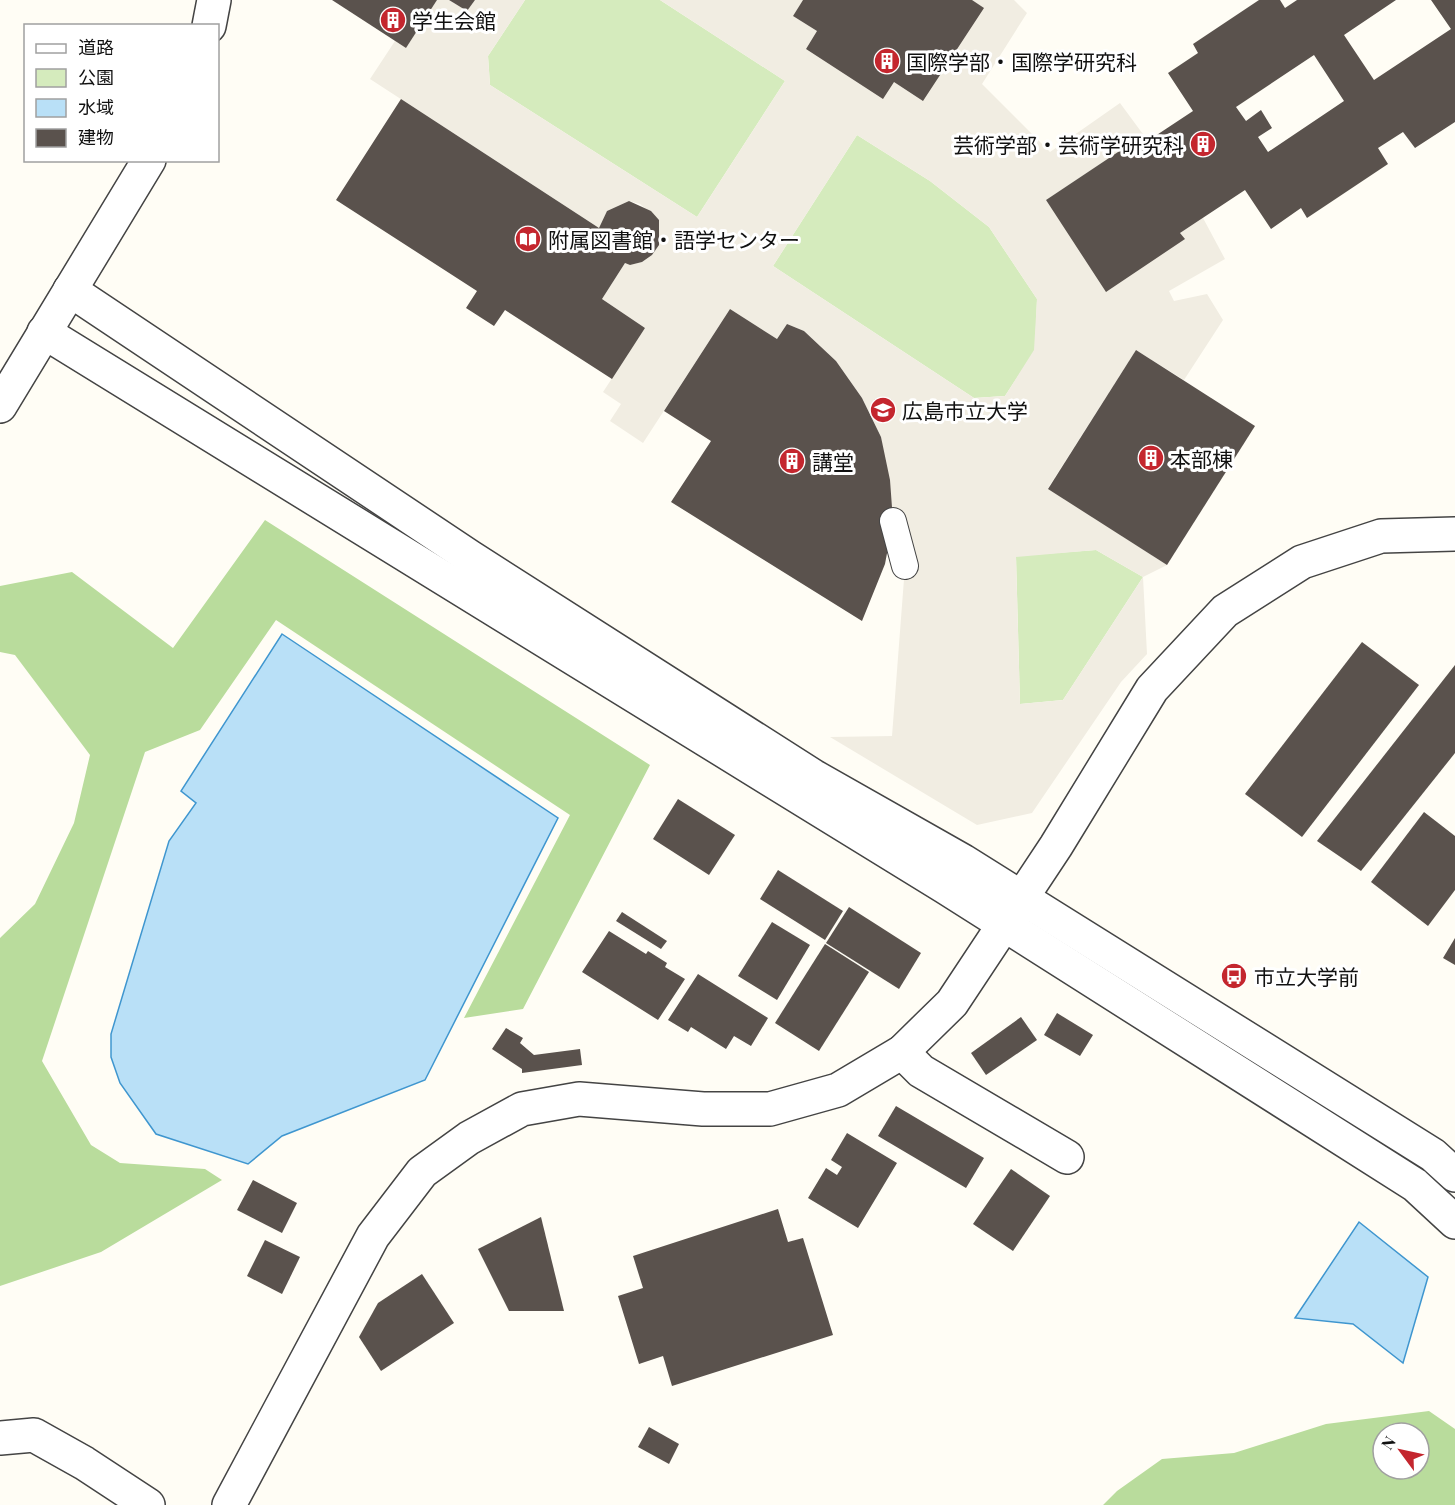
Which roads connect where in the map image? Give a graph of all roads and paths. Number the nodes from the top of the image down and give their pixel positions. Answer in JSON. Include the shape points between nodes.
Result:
{"nodes":[{"id":1,"x":214,"y":0,"type":"edge"},
{"id":2,"x":209,"y":24,"type":"edge"},
{"id":3,"x":148,"y":162,"type":"edge"},
{"id":4,"x":70,"y":290,"type":"junction"},
{"id":5,"x":44,"y":332,"type":"junction"},
{"id":6,"x":0,"y":406,"type":"edge"},
{"id":7,"x":893,"y":522,"type":"dead end"},
{"id":8,"x":1455,"y":534,"type":"edge"},
{"id":9,"x":905,"y":566,"type":"dead end"},
{"id":10,"x":1012,"y":912,"type":"junction"},
{"id":11,"x":902,"y":1052,"type":"junction"},
{"id":12,"x":1067,"y":1156,"type":"dead end"},
{"id":13,"x":1455,"y":1175,"type":"edge"},
{"id":14,"x":1455,"y":1222,"type":"edge"},
{"id":15,"x":0,"y":1438,"type":"edge"},
{"id":16,"x":233,"y":1497,"type":"edge"},
{"id":17,"x":148,"y":1505,"type":"edge"}],
"edges":[{"from":1,"to":2,"type":"street"},
{"from":3,"to":4,"type":"street"},
{"from":4,"to":5,"type":"street"},
{"from":4,"to":10,"type":"street","via":[[490,570],[813,776],[963,861]]},
{"from":5,"to":6,"type":"street"},
{"from":5,"to":10,"type":"street","via":[[455,583]]},
{"from":7,"to":9,"type":"street"},
{"from":8,"to":10,"type":"street","via":[[1380,536],[1302,562],[1225,611],[1152,689]]},
{"from":10,"to":11,"type":"street","via":[[952,1003]]},
{"from":10,"to":13,"type":"street","via":[[1433,1155]]},
{"from":10,"to":14,"type":"street","via":[[1415,1185]]},
{"from":11,"to":12,"type":"street","via":[[921,1071]]},
{"from":11,"to":16,"type":"street","via":[[838,1090],[770,1109],[703,1109],[579,1099],[522,1109],[468,1138],[422,1172],[373,1236]]},
{"from":15,"to":17,"type":"street","via":[[34,1435]]}]}
